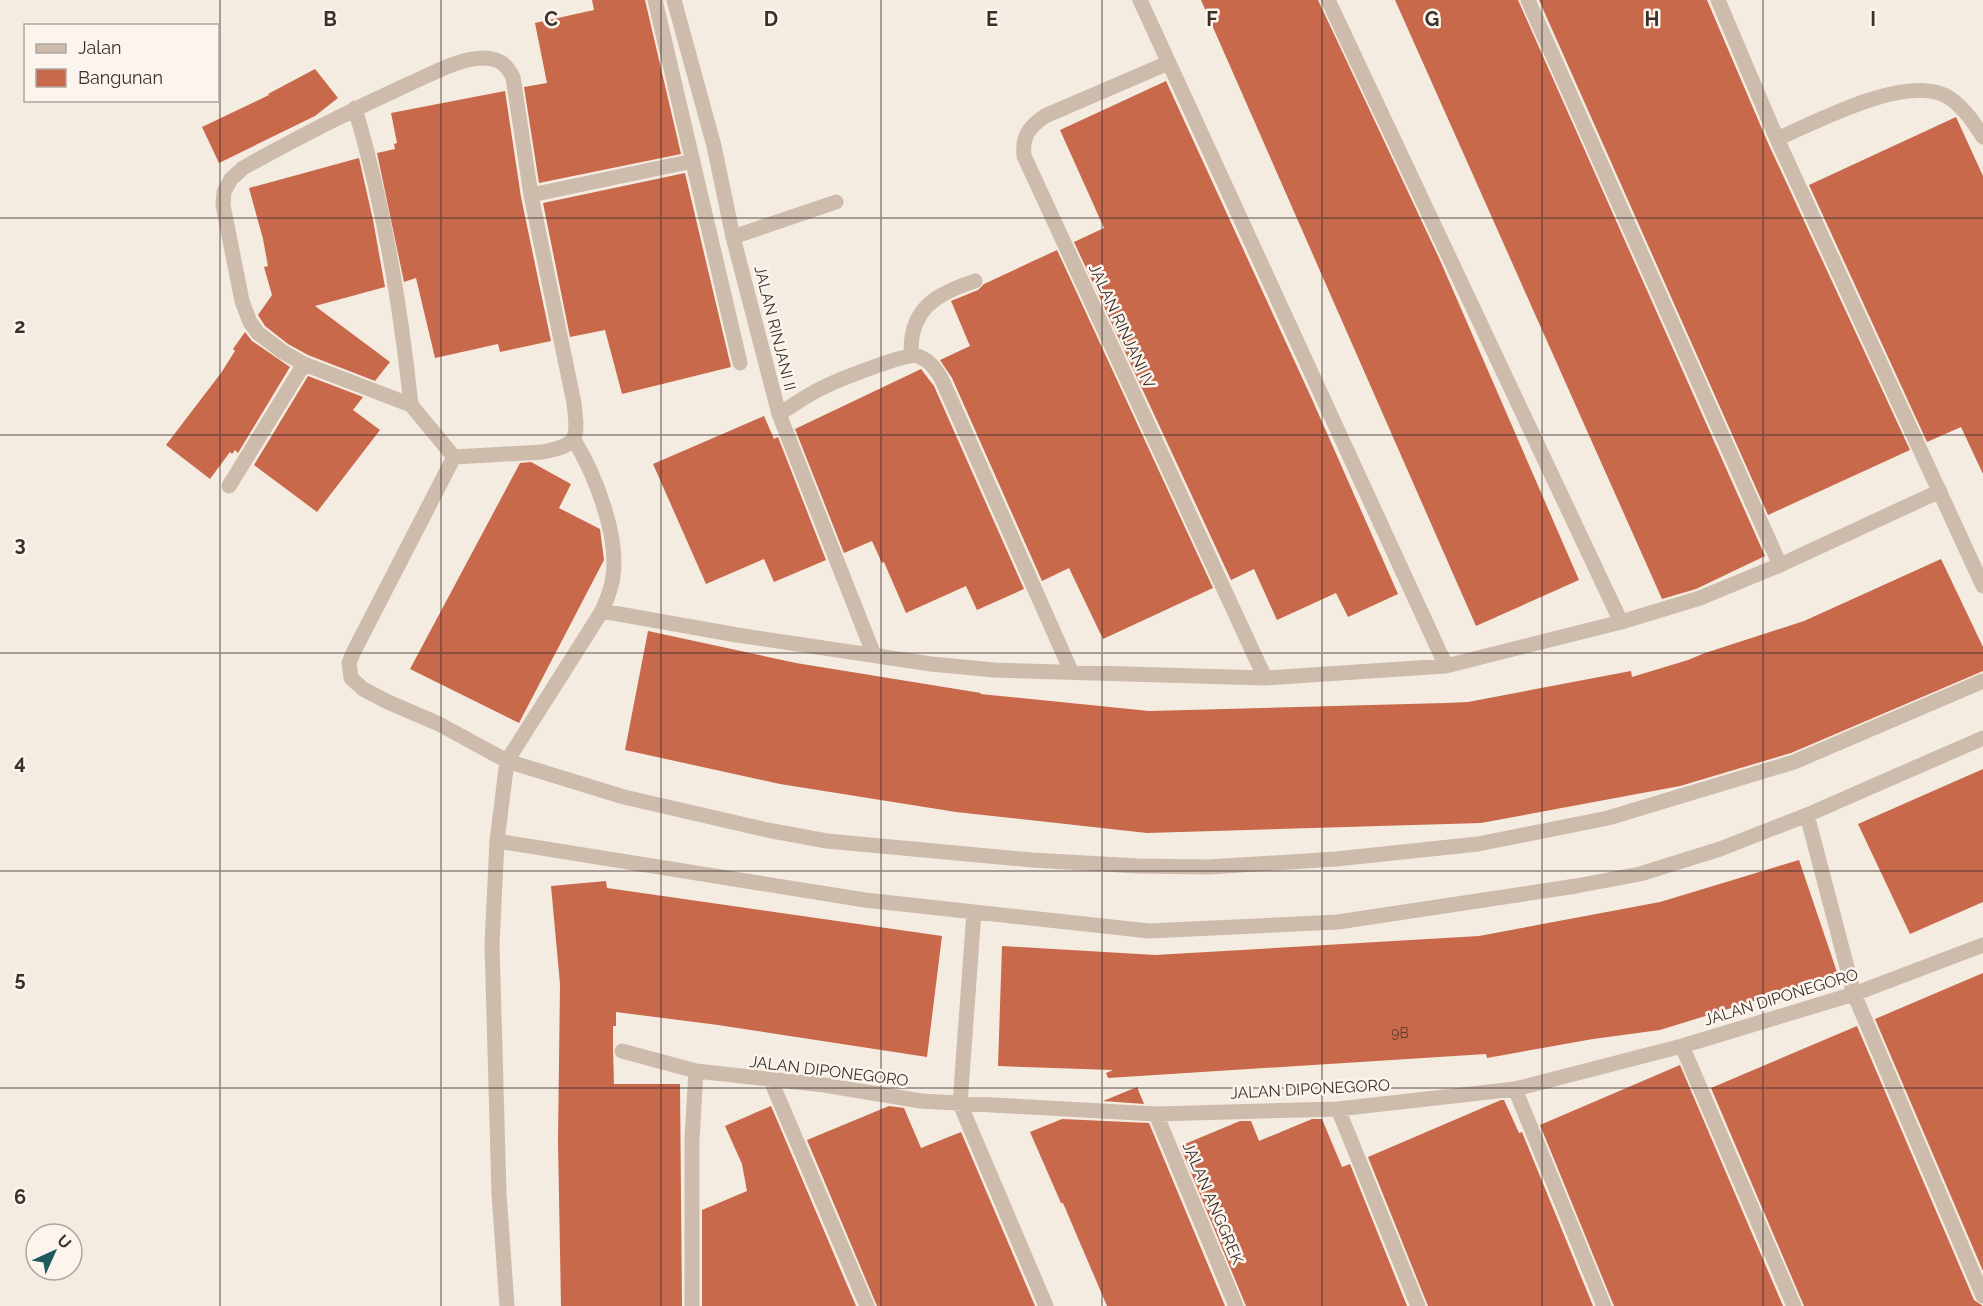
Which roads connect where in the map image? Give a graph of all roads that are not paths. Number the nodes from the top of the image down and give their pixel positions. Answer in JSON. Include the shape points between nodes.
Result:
{"nodes":[{"id":1,"x":655,"y":0,"type":"edge"},
{"id":2,"x":674,"y":0,"type":"edge"},
{"id":3,"x":1140,"y":0,"type":"edge"},
{"id":4,"x":1328,"y":0,"type":"edge"},
{"id":5,"x":1528,"y":0,"type":"edge"},
{"id":6,"x":1718,"y":0,"type":"edge"},
{"id":7,"x":1168,"y":63,"type":"junction"},
{"id":8,"x":355,"y":108,"type":"junction"},
{"id":9,"x":1983,"y":137,"type":"edge"},
{"id":10,"x":1777,"y":139,"type":"junction"},
{"id":11,"x":693,"y":161,"type":"junction"},
{"id":12,"x":531,"y":195,"type":"junction"},
{"id":13,"x":836,"y":202,"type":"dead end"},
{"id":14,"x":733,"y":237,"type":"junction"},
{"id":15,"x":975,"y":281,"type":"dead end"},
{"id":16,"x":911,"y":355,"type":"junction"},
{"id":17,"x":740,"y":363,"type":"dead end"},
{"id":18,"x":304,"y":364,"type":"junction"},
{"id":19,"x":411,"y":405,"type":"junction"},
{"id":20,"x":779,"y":414,"type":"junction"},
{"id":21,"x":574,"y":441,"type":"junction"},
{"id":22,"x":454,"y":457,"type":"junction"},
{"id":23,"x":229,"y":486,"type":"dead end"},
{"id":24,"x":1940,"y":491,"type":"junction"},
{"id":25,"x":1780,"y":565,"type":"junction"},
{"id":26,"x":1983,"y":586,"type":"edge"},
{"id":27,"x":602,"y":611,"type":"junction"},
{"id":28,"x":1621,"y":622,"type":"junction"},
{"id":29,"x":874,"y":655,"type":"junction"},
{"id":30,"x":1446,"y":666,"type":"junction"},
{"id":31,"x":1071,"y":671,"type":"junction"},
{"id":32,"x":1265,"y":678,"type":"junction"},
{"id":33,"x":1983,"y":681,"type":"edge"},
{"id":34,"x":1983,"y":738,"type":"edge"},
{"id":35,"x":507,"y":761,"type":"junction"},
{"id":36,"x":1807,"y":815,"type":"junction"},
{"id":37,"x":497,"y":841,"type":"junction"},
{"id":38,"x":974,"y":912,"type":"junction"},
{"id":39,"x":1983,"y":945,"type":"edge"},
{"id":40,"x":1854,"y":994,"type":"junction"},
{"id":41,"x":1682,"y":1046,"type":"junction"},
{"id":42,"x":622,"y":1051,"type":"dead end"},
{"id":43,"x":696,"y":1071,"type":"junction"},
{"id":44,"x":771,"y":1081,"type":"junction"},
{"id":45,"x":1515,"y":1089,"type":"junction"},
{"id":46,"x":960,"y":1104,"type":"junction"},
{"id":47,"x":1338,"y":1108,"type":"junction"},
{"id":48,"x":1156,"y":1114,"type":"junction"},
{"id":49,"x":1983,"y":1296,"type":"edge"},
{"id":50,"x":507,"y":1306,"type":"edge"},
{"id":51,"x":692,"y":1306,"type":"edge"},
{"id":52,"x":867,"y":1306,"type":"edge"},
{"id":53,"x":1046,"y":1306,"type":"edge"},
{"id":54,"x":1236,"y":1306,"type":"edge"},
{"id":55,"x":1418,"y":1306,"type":"edge"},
{"id":56,"x":1604,"y":1306,"type":"edge"},
{"id":57,"x":1794,"y":1306,"type":"edge"}],
"edges":[{"from":1,"to":11,"type":"street"},
{"from":2,"to":14,"type":"street","name":"JALAN RINJANI II","via":[[714,146]]},
{"from":3,"to":7,"type":"street"},
{"from":4,"to":28,"type":"street"},
{"from":5,"to":25,"type":"street"},
{"from":6,"to":10,"type":"street"},
{"from":7,"to":30,"type":"street"},
{"from":7,"to":32,"type":"street","name":"JALAN RINJANI IV","via":[[1045,116],[1025,134],[1024,156]]},
{"from":8,"to":12,"type":"street","via":[[452,64],[484,58],[496,60],[506,65],[513,77]]},
{"from":8,"to":18,"type":"street","via":[[243,168],[224,192],[225,221],[250,322],[258,333]]},
{"from":8,"to":19,"type":"street","via":[[388,238]]},
{"from":9,"to":10,"type":"street","via":[[1949,97],[1928,91],[1906,91],[1871,99]]},
{"from":10,"to":24,"type":"street"},
{"from":11,"to":12,"type":"street"},
{"from":11,"to":17,"type":"street"},
{"from":12,"to":21,"type":"street","via":[[574,403]]},
{"from":13,"to":14,"type":"street"},
{"from":14,"to":20,"type":"street","name":"JALAN RINJANI II"},
{"from":15,"to":16,"type":"street","via":[[934,299],[922,312],[913,331]]},
{"from":16,"to":20,"type":"street","via":[[825,386]]},
{"from":16,"to":31,"type":"street","via":[[925,360],[943,382]]},
{"from":18,"to":19,"type":"street"},
{"from":18,"to":23,"type":"street"},
{"from":19,"to":22,"type":"street"},
{"from":20,"to":29,"type":"street","name":"JALAN RINJANI II"},
{"from":21,"to":22,"type":"street","via":[[542,452]]},
{"from":21,"to":27,"type":"street","via":[[589,468],[612,537],[614,573]]},
{"from":22,"to":35,"type":"street","via":[[353,652],[349,669],[351,678],[363,689]]},
{"from":24,"to":25,"type":"street"},
{"from":24,"to":26,"type":"street"},
{"from":25,"to":28,"type":"street","via":[[1700,598]]},
{"from":27,"to":29,"type":"street"},
{"from":27,"to":35,"type":"street"},
{"from":28,"to":30,"type":"street"},
{"from":29,"to":31,"type":"street","via":[[994,670]]},
{"from":30,"to":32,"type":"street"},
{"from":31,"to":32,"type":"street"},
{"from":33,"to":35,"type":"street","via":[[1794,762],[1608,818],[1478,844],[1336,860],[1209,867],[1032,860],[827,841],[624,797]]},
{"from":34,"to":36,"type":"street"},
{"from":35,"to":37,"type":"street"},
{"from":36,"to":38,"type":"street","via":[[1720,849],[1640,874],[1338,922],[1149,931]]},
{"from":36,"to":40,"type":"street"},
{"from":37,"to":38,"type":"street","via":[[796,891]]},
{"from":37,"to":50,"type":"street","via":[[492,944],[494,1066]]},
{"from":38,"to":46,"type":"street"},
{"from":39,"to":40,"type":"street","name":"JALAN DIPONEGORO"},
{"from":40,"to":41,"type":"street","name":"JALAN DIPONEGORO"},
{"from":40,"to":49,"type":"street"},
{"from":41,"to":45,"type":"street","name":"JALAN DIPONEGORO"},
{"from":41,"to":57,"type":"street"},
{"from":42,"to":43,"type":"street","name":"JALAN DIPONEGORO"},
{"from":43,"to":44,"type":"street","name":"JALAN DIPONEGORO"},
{"from":43,"to":51,"type":"street"},
{"from":44,"to":46,"type":"street","name":"JALAN DIPONEGORO"},
{"from":44,"to":52,"type":"street"},
{"from":45,"to":47,"type":"street","name":"JALAN DIPONEGORO"},
{"from":45,"to":56,"type":"street"},
{"from":46,"to":48,"type":"street","name":"JALAN DIPONEGORO"},
{"from":46,"to":53,"type":"street"},
{"from":47,"to":48,"type":"street","name":"JALAN DIPONEGORO"},
{"from":47,"to":55,"type":"street"},
{"from":48,"to":54,"type":"street","name":"JALAN ANGGREK"}]}
